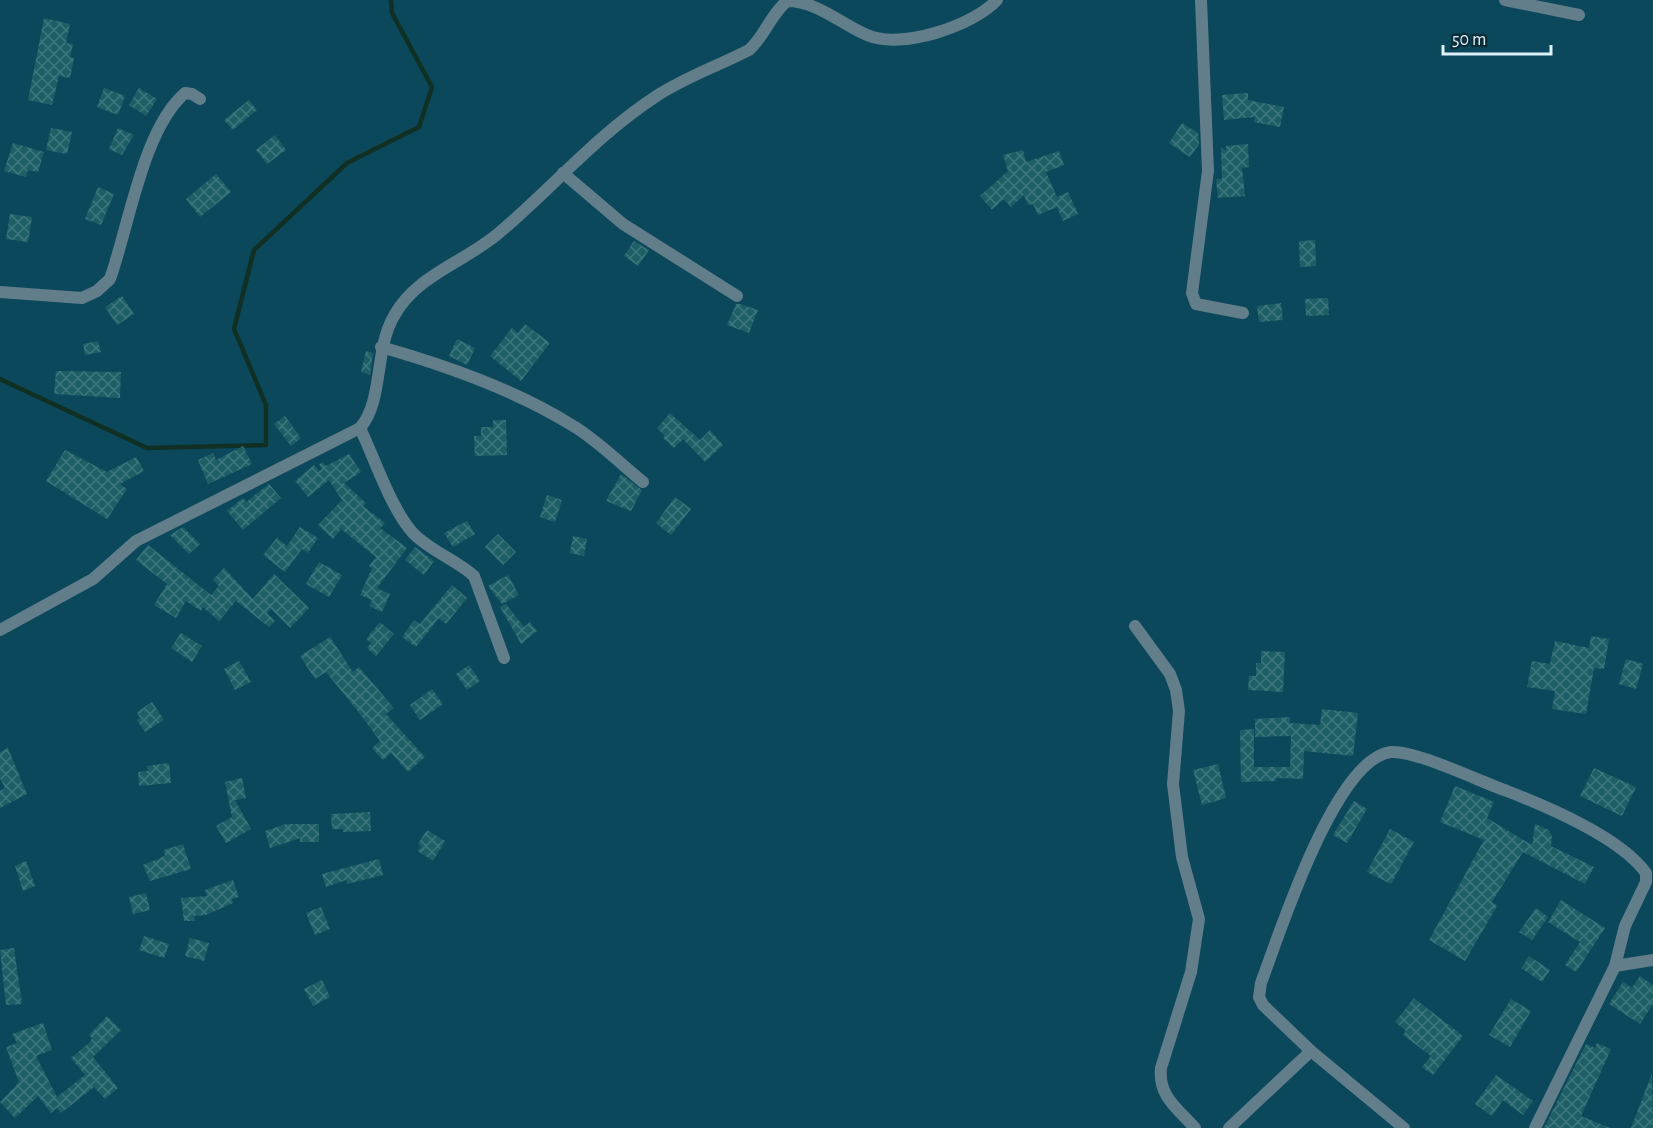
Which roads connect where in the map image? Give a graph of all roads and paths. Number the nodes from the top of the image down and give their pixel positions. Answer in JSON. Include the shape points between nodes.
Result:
{"nodes":[{"id":1,"x":997,"y":0,"type":"edge"},
{"id":2,"x":1201,"y":0,"type":"edge"},
{"id":3,"x":1505,"y":0,"type":"edge"},
{"id":4,"x":1579,"y":15,"type":"dead end"},
{"id":5,"x":200,"y":99,"type":"dead end"},
{"id":6,"x":563,"y":173,"type":"junction"},
{"id":7,"x":0,"y":292,"type":"edge"},
{"id":8,"x":737,"y":296,"type":"dead end"},
{"id":9,"x":1243,"y":313,"type":"dead end"},
{"id":10,"x":381,"y":347,"type":"junction"},
{"id":11,"x":360,"y":428,"type":"junction"},
{"id":12,"x":643,"y":482,"type":"dead end"},
{"id":13,"x":1135,"y":626,"type":"dead end"},
{"id":14,"x":0,"y":630,"type":"edge"},
{"id":15,"x":504,"y":658,"type":"dead end"},
{"id":16,"x":1653,"y":960,"type":"edge"},
{"id":17,"x":1615,"y":966,"type":"junction"},
{"id":18,"x":1311,"y":1051,"type":"junction"},
{"id":19,"x":1195,"y":1128,"type":"edge"},
{"id":20,"x":1228,"y":1128,"type":"edge"},
{"id":21,"x":1404,"y":1128,"type":"edge"},
{"id":22,"x":1536,"y":1128,"type":"edge"}],
"edges":[{"from":1,"to":6,"type":"street","via":[[975,17],[930,35],[884,40],[803,1],[787,1],[761,40],[749,50],[656,96]]},
{"from":2,"to":9,"type":"street","via":[[1209,171],[1192,294],[1196,304]]},
{"from":3,"to":4,"type":"street"},
{"from":5,"to":7,"type":"street","via":[[185,93],[151,141],[110,279],[82,298]]},
{"from":6,"to":8,"type":"street","via":[[622,224]]},
{"from":6,"to":10,"type":"street","via":[[499,233],[412,291],[394,316]]},
{"from":10,"to":11,"type":"street","via":[[372,411]]},
{"from":10,"to":12,"type":"street","via":[[506,390],[578,428]]},
{"from":11,"to":14,"type":"street","via":[[136,541],[93,579]]},
{"from":11,"to":15,"type":"street","via":[[412,532],[474,576]]},
{"from":13,"to":19,"type":"street","via":[[1170,674],[1178,700],[1173,784],[1182,857],[1199,920],[1191,972],[1159,1083],[1163,1093]]},
{"from":16,"to":17,"type":"street"},
{"from":17,"to":18,"type":"street","via":[[1625,926],[1646,882],[1642,867],[1594,830],[1540,804],[1425,760],[1394,752],[1384,754],[1373,759],[1335,802],[1306,861],[1261,983],[1259,997],[1263,1005]]},
{"from":17,"to":22,"type":"street"},
{"from":18,"to":20,"type":"street"},
{"from":18,"to":21,"type":"street"}]}
